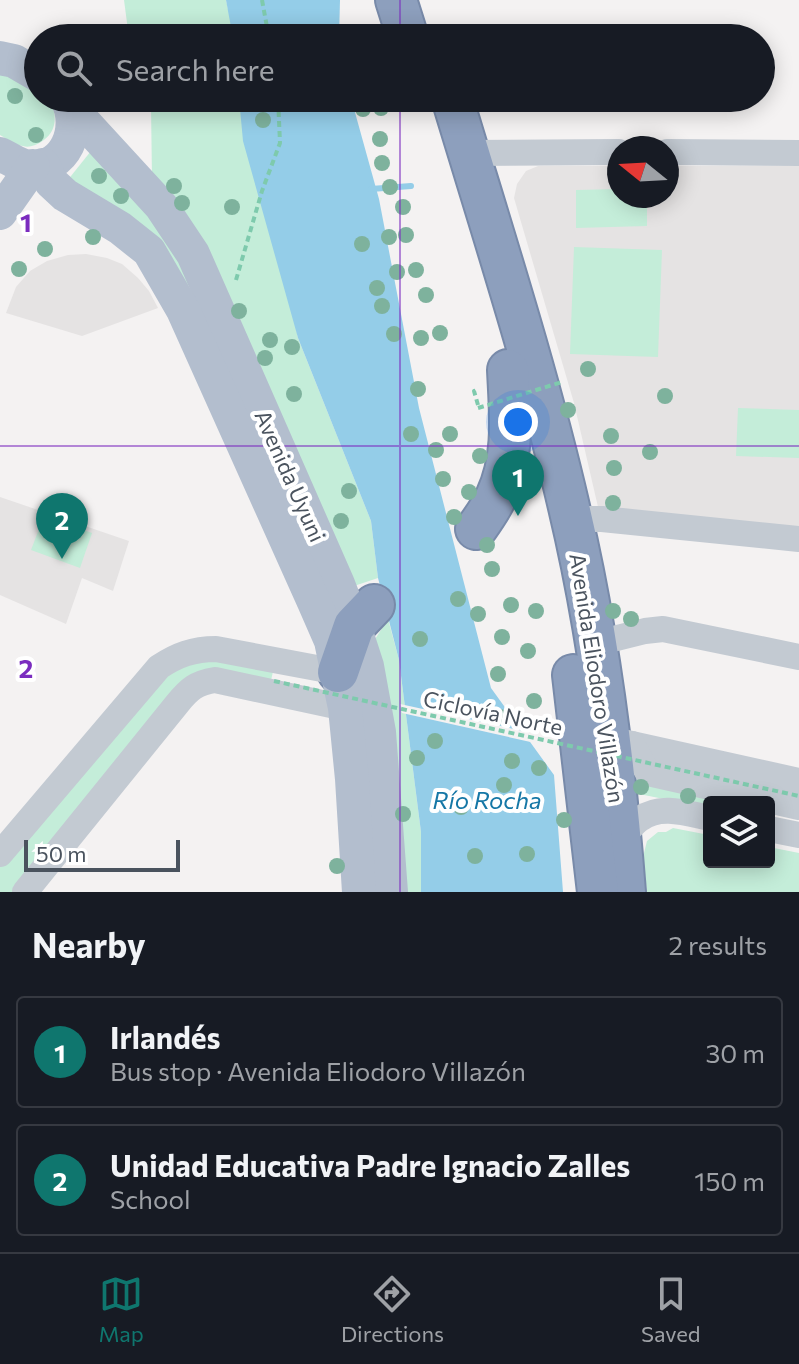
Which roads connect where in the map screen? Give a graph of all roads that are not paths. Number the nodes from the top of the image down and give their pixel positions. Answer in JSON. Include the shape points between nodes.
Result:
{"nodes":[{"id":1,"x":396,"y":0,"type":"edge"},
{"id":2,"x":425,"y":0,"type":"edge"},
{"id":3,"x":404,"y":24,"type":"edge"},
{"id":4,"x":431,"y":24,"type":"edge"},
{"id":5,"x":0,"y":58,"type":"edge"},
{"id":6,"x":24,"y":67,"type":"edge"},
{"id":7,"x":71,"y":112,"type":"edge"},
{"id":8,"x":77,"y":112,"type":"edge"},
{"id":9,"x":429,"y":112,"type":"edge"},
{"id":10,"x":456,"y":112,"type":"edge"},
{"id":11,"x":607,"y":152,"type":"edge"},
{"id":12,"x":679,"y":152,"type":"edge"},
{"id":13,"x":469,"y":153,"type":"junction"},
{"id":14,"x":799,"y":153,"type":"edge"},
{"id":15,"x":0,"y":154,"type":"edge"},
{"id":16,"x":38,"y":166,"type":"junction"},
{"id":17,"x":0,"y":213,"type":"edge"},
{"id":18,"x":508,"y":370,"type":"junction"},
{"id":19,"x":572,"y":519,"type":"junction"},
{"id":20,"x":476,"y":529,"type":"dead end"},
{"id":21,"x":799,"y":539,"type":"edge"},
{"id":22,"x":364,"y":616,"type":"junction"},
{"id":23,"x":597,"y":643,"type":"junction"},
{"id":24,"x":799,"y":657,"type":"edge"},
{"id":25,"x":342,"y":690,"type":"junction"},
{"id":26,"x":621,"y":741,"type":"junction"},
{"id":27,"x":799,"y":781,"type":"edge"},
{"id":28,"x":799,"y":807,"type":"edge"},
{"id":29,"x":703,"y":817,"type":"edge"},
{"id":30,"x":775,"y":830,"type":"edge"},
{"id":31,"x":799,"y":835,"type":"edge"},
{"id":32,"x":621,"y":837,"type":"junction"},
{"id":33,"x":0,"y":854,"type":"edge"},
{"id":34,"x":25,"y":892,"type":"edge"},
{"id":35,"x":359,"y":892,"type":"edge"},
{"id":36,"x":391,"y":892,"type":"edge"},
{"id":37,"x":598,"y":892,"type":"edge"},
{"id":38,"x":625,"y":892,"type":"edge"}],
"edges":[{"from":1,"to":3,"type":"highway"},
{"from":2,"to":4,"type":"highway"},
{"from":5,"to":6,"type":"main road"},
{"from":7,"to":16,"type":"main road","via":[[69,143],[57,157]]},
{"from":8,"to":22,"type":"main road","name":"Avenida Uyuni","via":[[161,206],[193,254],[338,584]]},
{"from":9,"to":18,"type":"highway","name":"Avenida Eliodoro Villazón"},
{"from":10,"to":13,"type":"highway","name":"Avenida Eliodoro Villazón"},
{"from":11,"to":13,"type":"street"},
{"from":12,"to":14,"type":"street"},
{"from":13,"to":19,"type":"highway","name":"Avenida Eliodoro Villazón"},
{"from":15,"to":16,"type":"main road"},
{"from":16,"to":17,"type":"main road"},
{"from":16,"to":25,"type":"main road","name":"Avenida Uyuni","via":[[65,195],[149,251],[162,272],[331,641]]},
{"from":18,"to":20,"type":"highway","via":[[508,460],[497,496]]},
{"from":18,"to":37,"type":"highway","name":"Avenida Eliodoro Villazón","via":[[545,517],[569,644]]},
{"from":19,"to":21,"type":"street"},
{"from":19,"to":23,"type":"highway","name":"Avenida Eliodoro Villazón"},
{"from":22,"to":25,"type":"highway"},
{"from":22,"to":36,"type":"main road","name":"Avenida Uyuni"},
{"from":23,"to":24,"type":"street","via":[[663,629]]},
{"from":23,"to":26,"type":"highway","name":"Avenida Eliodoro Villazón"},
{"from":25,"to":33,"type":"street","via":[[216,649],[180,654],[136,692]]},
{"from":25,"to":34,"type":"street","via":[[201,682],[187,691]]},
{"from":25,"to":35,"type":"main road","name":"Avenida Uyuni"},
{"from":26,"to":27,"type":"street"},
{"from":26,"to":28,"type":"street","via":[[648,773]]},
{"from":26,"to":32,"type":"highway","name":"Avenida Eliodoro Villazón"},
{"from":29,"to":32,"type":"street","via":[[670,810],[652,813]]},
{"from":30,"to":31,"type":"street"},
{"from":32,"to":38,"type":"highway","name":"Avenida Eliodoro Villazón"}]}
